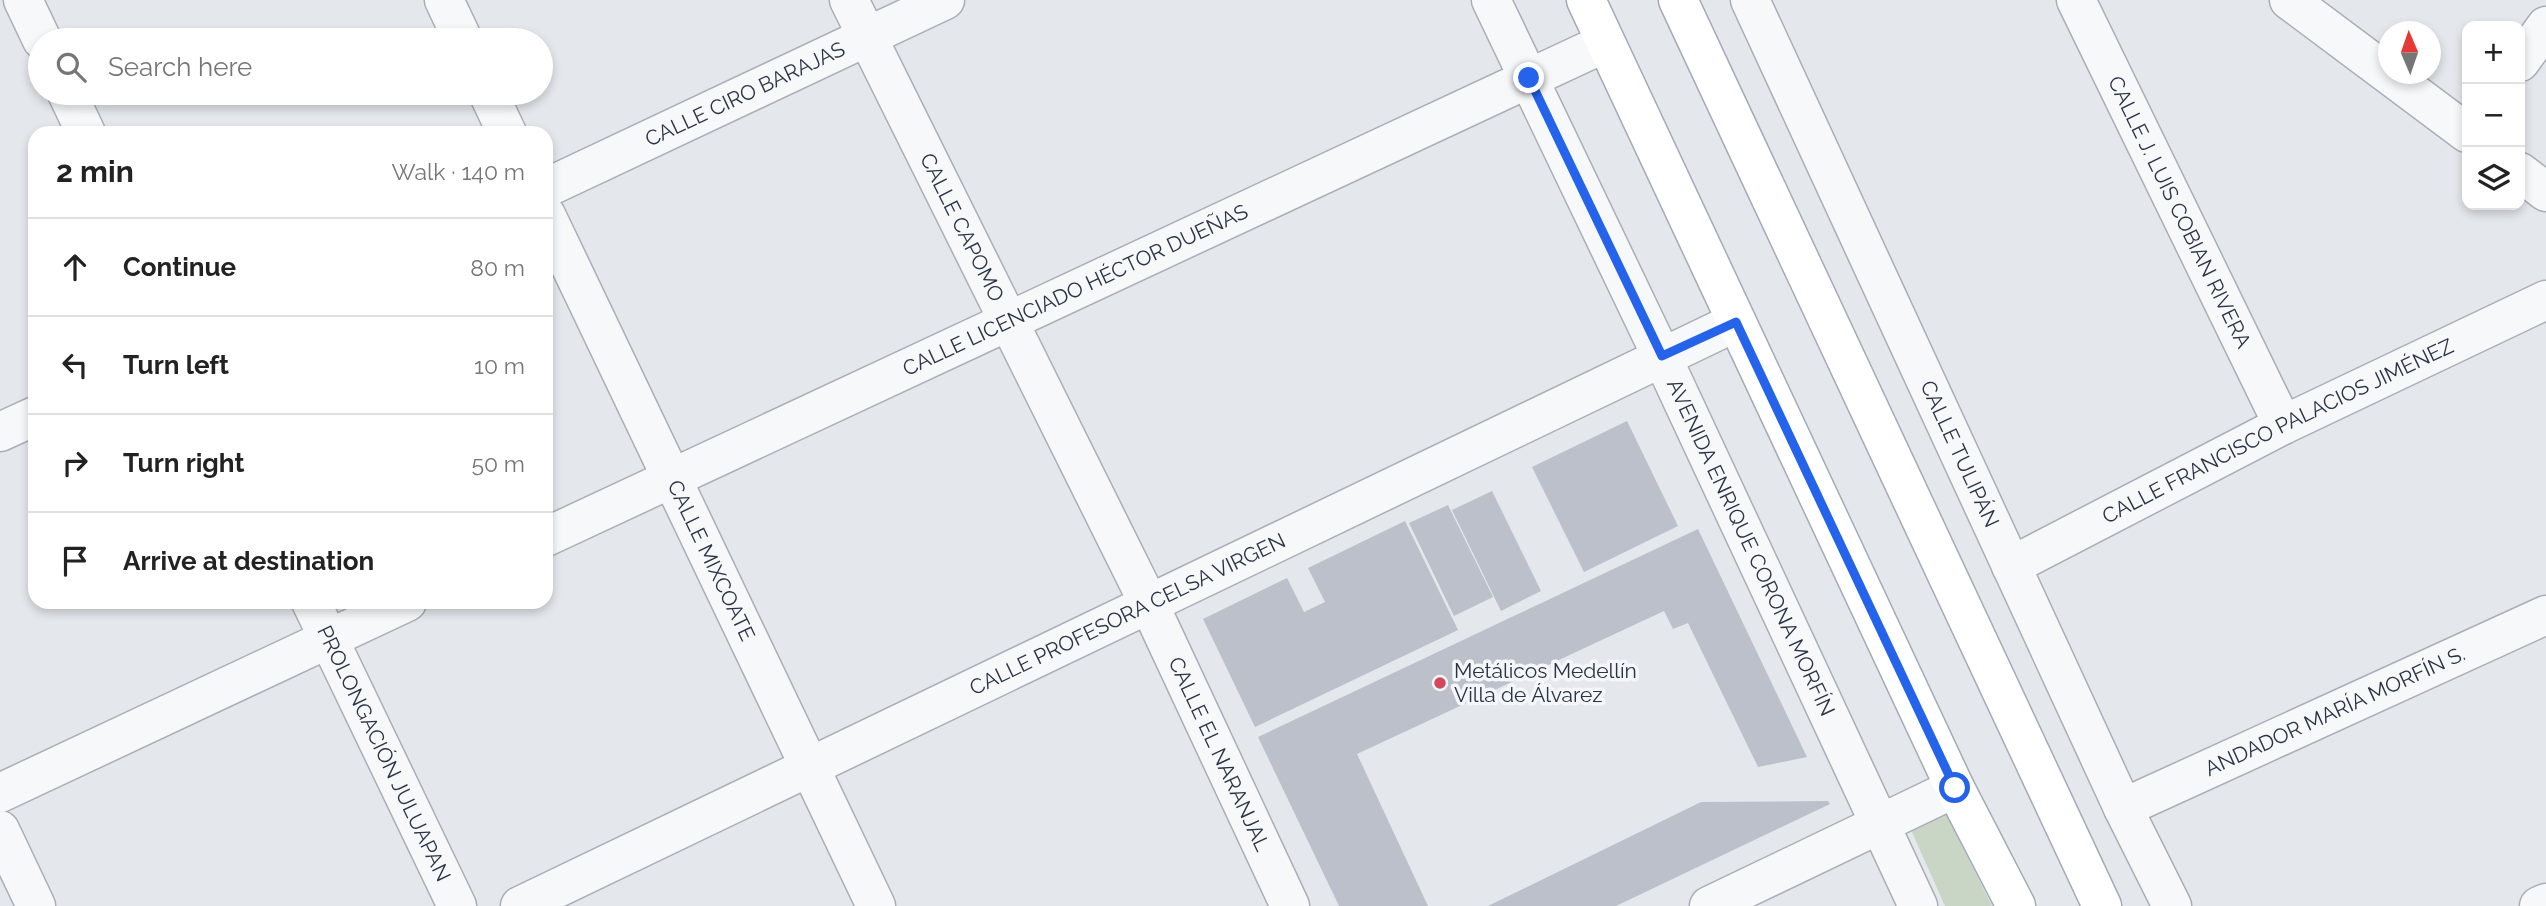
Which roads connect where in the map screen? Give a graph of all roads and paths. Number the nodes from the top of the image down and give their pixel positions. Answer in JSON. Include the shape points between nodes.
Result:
{"nodes":[{"id":1,"x":23,"y":0,"type":"edge"},
{"id":2,"x":443,"y":0,"type":"edge"},
{"id":3,"x":849,"y":0,"type":"edge"},
{"id":4,"x":945,"y":0,"type":"edge"},
{"id":5,"x":1490,"y":0,"type":"edge"},
{"id":6,"x":1586,"y":0,"type":"edge"},
{"id":7,"x":1678,"y":0,"type":"edge"},
{"id":8,"x":1750,"y":0,"type":"edge"},
{"id":9,"x":2076,"y":0,"type":"edge"},
{"id":10,"x":2289,"y":0,"type":"edge"},
{"id":11,"x":2546,"y":26,"type":"edge"},
{"id":12,"x":36,"y":28,"type":"edge"},
{"id":13,"x":457,"y":28,"type":"edge"},
{"id":14,"x":868,"y":37,"type":"junction"},
{"id":15,"x":1605,"y":43,"type":"junction"},
{"id":16,"x":2525,"y":55,"type":"edge"},
{"id":17,"x":1529,"y":78,"type":"junction"},
{"id":18,"x":73,"y":105,"type":"edge"},
{"id":19,"x":494,"y":105,"type":"edge"},
{"id":20,"x":83,"y":126,"type":"edge"},
{"id":21,"x":504,"y":126,"type":"edge"},
{"id":22,"x":2462,"y":129,"type":"edge"},
{"id":23,"x":2525,"y":176,"type":"edge"},
{"id":24,"x":553,"y":185,"type":"edge"},
{"id":25,"x":2546,"y":192,"type":"edge"},
{"id":26,"x":553,"y":230,"type":"edge"},
{"id":27,"x":2546,"y":300,"type":"edge"},
{"id":28,"x":1009,"y":321,"type":"junction"},
{"id":29,"x":1736,"y":322,"type":"junction"},
{"id":30,"x":1662,"y":356,"type":"junction"},
{"id":31,"x":28,"y":419,"type":"edge"},
{"id":32,"x":2283,"y":425,"type":"junction"},
{"id":33,"x":0,"y":432,"type":"edge"},
{"id":34,"x":672,"y":478,"type":"junction"},
{"id":35,"x":553,"y":534,"type":"edge"},
{"id":36,"x":2011,"y":566,"type":"junction"},
{"id":37,"x":1149,"y":604,"type":"junction"},
{"id":38,"x":314,"y":609,"type":"edge"},
{"id":39,"x":392,"y":609,"type":"edge"},
{"id":40,"x":2546,"y":615,"type":"edge"},
{"id":41,"x":329,"y":639,"type":"junction"},
{"id":42,"x":810,"y":766,"type":"junction"},
{"id":43,"x":1955,"y":788,"type":"junction"},
{"id":44,"x":0,"y":793,"type":"edge"},
{"id":45,"x":2123,"y":808,"type":"junction"},
{"id":46,"x":1879,"y":825,"type":"junction"},
{"id":47,"x":0,"y":831,"type":"edge"},
{"id":48,"x":2546,"y":903,"type":"edge"},
{"id":49,"x":36,"y":906,"type":"edge"},
{"id":50,"x":457,"y":906,"type":"edge"},
{"id":51,"x":520,"y":906,"type":"edge"},
{"id":52,"x":876,"y":906,"type":"edge"},
{"id":53,"x":1290,"y":906,"type":"edge"},
{"id":54,"x":1709,"y":906,"type":"edge"},
{"id":55,"x":1918,"y":906,"type":"edge"},
{"id":56,"x":2016,"y":906,"type":"edge"},
{"id":57,"x":2102,"y":906,"type":"edge"},
{"id":58,"x":2172,"y":906,"type":"edge"},
{"id":59,"x":2539,"y":906,"type":"edge"}],
"edges":[{"from":1,"to":12,"type":"street"},
{"from":2,"to":13,"type":"street"},
{"from":3,"to":14,"type":"street","name":"CALLE CAPOMO"},
{"from":4,"to":14,"type":"street","name":"CALLE CIRO BARAJAS"},
{"from":5,"to":17,"type":"street","name":"AVENIDA ENRIQUE CORONA MORFÍN"},
{"from":6,"to":15,"type":"main road"},
{"from":7,"to":57,"type":"main road"},
{"from":8,"to":36,"type":"street","name":"CALLE TULIPÁN"},
{"from":9,"to":32,"type":"street","name":"CALLE J. LUIS COBIAN RIVERA"},
{"from":10,"to":22,"type":"street"},
{"from":11,"to":16,"type":"street"},
{"from":14,"to":24,"type":"street","name":"CALLE CIRO BARAJAS"},
{"from":14,"to":28,"type":"street","name":"CALLE CAPOMO"},
{"from":15,"to":17,"type":"street","name":"CALLE LICENCIADO HÉCTOR DUEÑAS"},
{"from":15,"to":29,"type":"main road"},
{"from":17,"to":28,"type":"street","name":"CALLE LICENCIADO HÉCTOR DUEÑAS"},
{"from":17,"to":30,"type":"street","name":"AVENIDA ENRIQUE CORONA MORFÍN"},
{"from":18,"to":20,"type":"street"},
{"from":19,"to":21,"type":"street"},
{"from":23,"to":25,"type":"street"},
{"from":26,"to":34,"type":"street","name":"CALLE MIXCOATE"},
{"from":27,"to":32,"type":"street","name":"CALLE FRANCISCO PALACIOS JIMÉNEZ"},
{"from":28,"to":34,"type":"street","name":"CALLE LICENCIADO HÉCTOR DUEÑAS"},
{"from":28,"to":37,"type":"street","name":"CALLE CAPOMO"},
{"from":29,"to":30,"type":"street","name":"CALLE PROFESORA CELSA VIRGEN"},
{"from":29,"to":43,"type":"main road"},
{"from":30,"to":37,"type":"street","name":"CALLE PROFESORA CELSA VIRGEN"},
{"from":30,"to":46,"type":"street","name":"AVENIDA ENRIQUE CORONA MORFÍN"},
{"from":31,"to":33,"type":"street"},
{"from":32,"to":36,"type":"street","name":"CALLE FRANCISCO PALACIOS JIMÉNEZ"},
{"from":34,"to":35,"type":"street","name":"CALLE LICENCIADO HÉCTOR DUEÑAS"},
{"from":34,"to":42,"type":"street","name":"CALLE MIXCOATE"},
{"from":36,"to":45,"type":"street","name":"CALLE TULIPÁN"},
{"from":37,"to":42,"type":"street","name":"CALLE PROFESORA CELSA VIRGEN"},
{"from":37,"to":53,"type":"street","name":"CALLE EL NARANJAL"},
{"from":38,"to":41,"type":"street","name":"PROLONGACIÓN JULUAPAN"},
{"from":39,"to":41,"type":"street"},
{"from":40,"to":45,"type":"street","name":"ANDADOR MARÍA MORFÍN S."},
{"from":41,"to":44,"type":"street"},
{"from":41,"to":50,"type":"street","name":"PROLONGACIÓN JULUAPAN"},
{"from":42,"to":51,"type":"street","name":"CALLE PROFESORA CELSA VIRGEN"},
{"from":42,"to":52,"type":"street","name":"CALLE MIXCOATE"},
{"from":43,"to":46,"type":"street"},
{"from":43,"to":56,"type":"main road"},
{"from":45,"to":58,"type":"street","name":"CALLE TULIPÁN"},
{"from":46,"to":54,"type":"street"},
{"from":46,"to":55,"type":"street","name":"AVENIDA ENRIQUE CORONA MORFÍN"},
{"from":47,"to":49,"type":"street"},
{"from":48,"to":59,"type":"street"}]}
